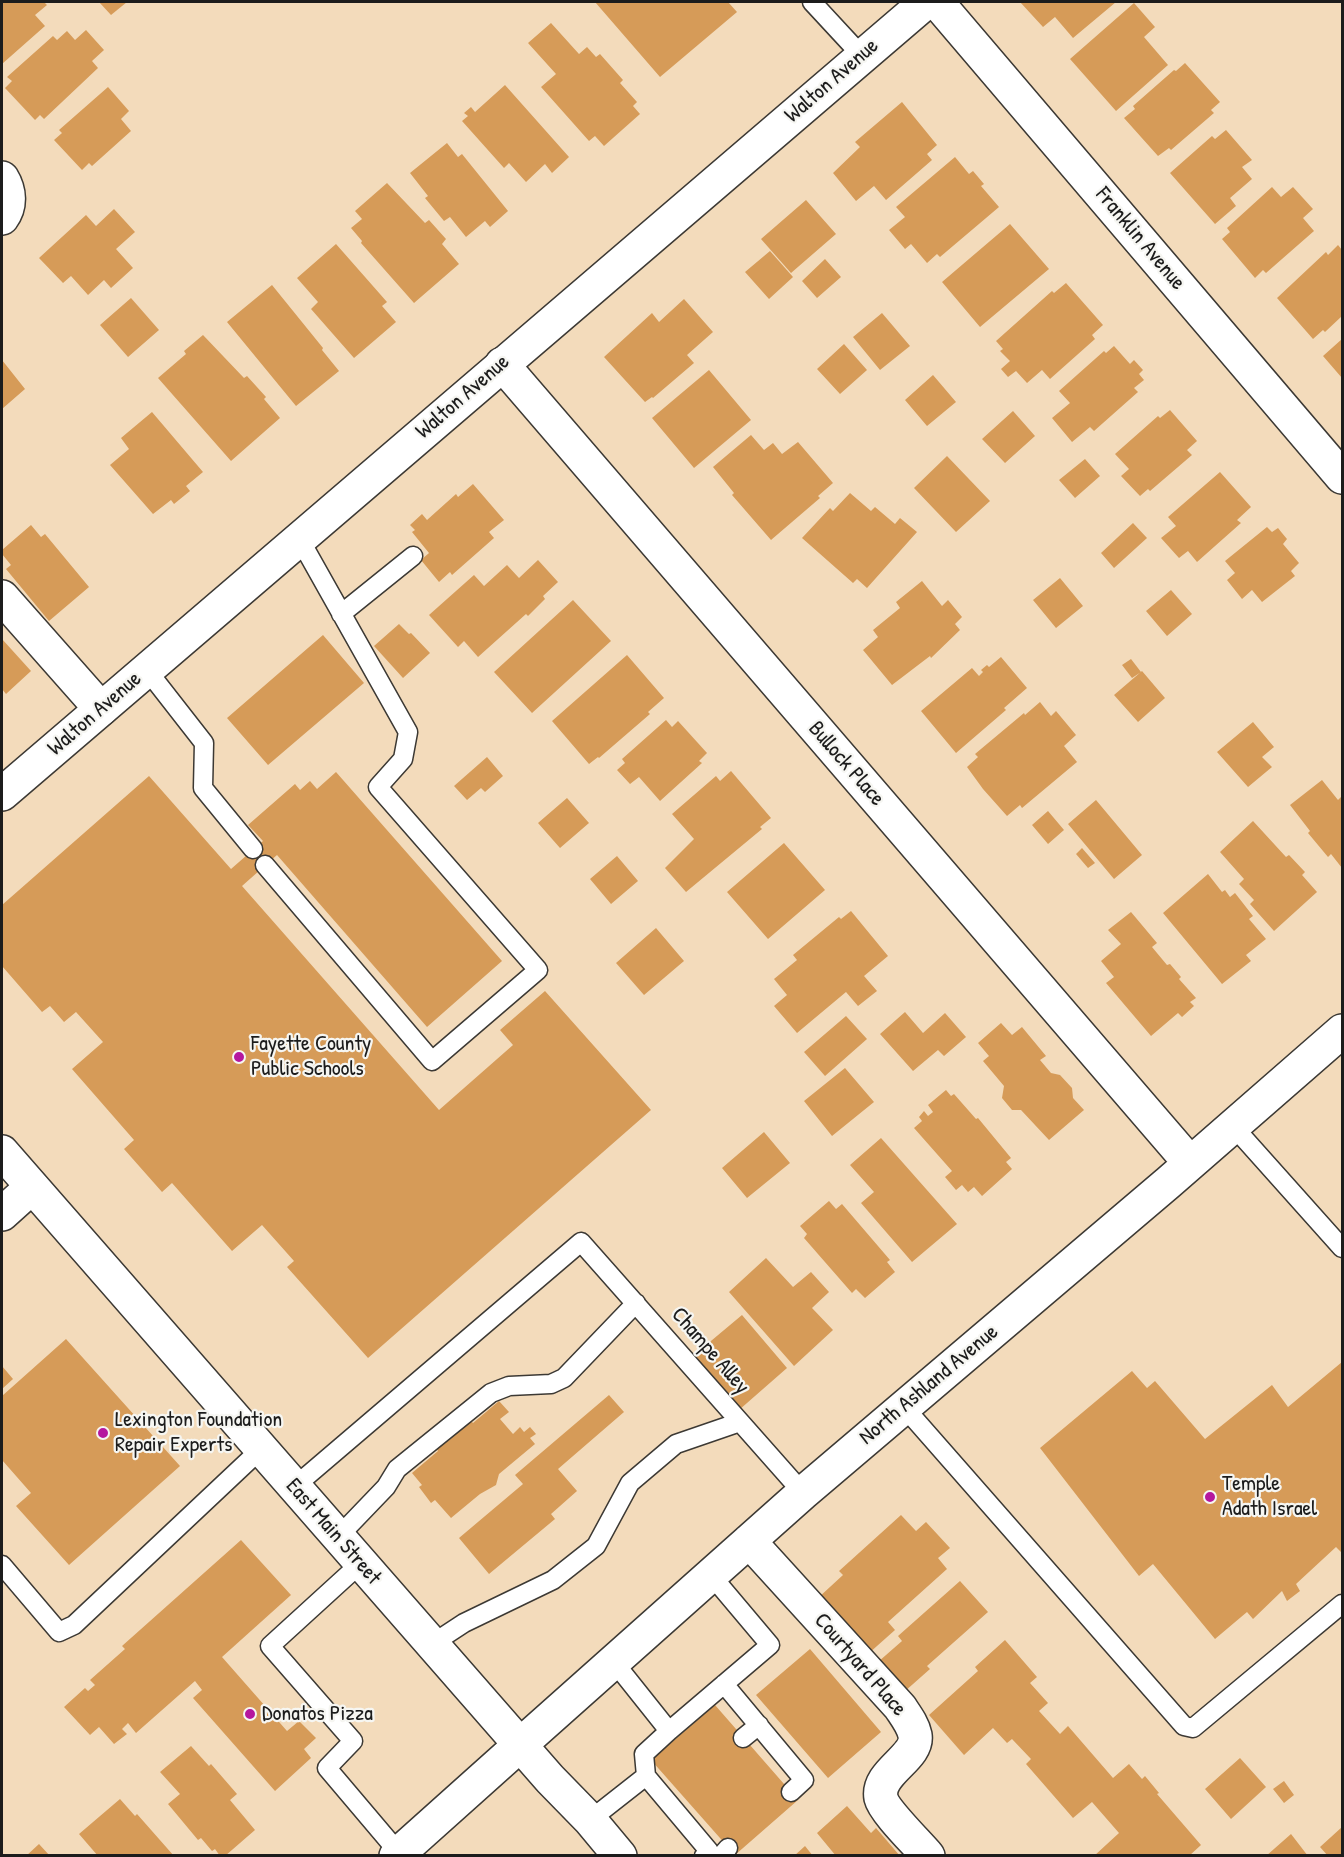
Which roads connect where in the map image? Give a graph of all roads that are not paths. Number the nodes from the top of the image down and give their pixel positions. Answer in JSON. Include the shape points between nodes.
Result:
{"nodes":[{"id":1,"x":812,"y":2,"type":"edge"},
{"id":2,"x":926,"y":2,"type":"edge"},
{"id":3,"x":937,"y":2,"type":"edge"},
{"id":4,"x":862,"y":56,"type":"junction"},
{"id":5,"x":2,"y":178,"type":"edge"},
{"id":6,"x":2,"y":219,"type":"edge"},
{"id":7,"x":502,"y":364,"type":"junction"},
{"id":8,"x":1342,"y":477,"type":"edge"},
{"id":9,"x":299,"y":538,"type":"junction"},
{"id":10,"x":413,"y":556,"type":"dead end"},
{"id":11,"x":2,"y":597,"type":"edge"},
{"id":12,"x":341,"y":614,"type":"junction"},
{"id":13,"x":147,"y":670,"type":"junction"},
{"id":14,"x":101,"y":709,"type":"junction"},
{"id":15,"x":2,"y":794,"type":"edge"},
{"id":16,"x":253,"y":849,"type":"dead end"},
{"id":17,"x":265,"y":865,"type":"dead end"},
{"id":18,"x":1342,"y":1031,"type":"edge"},
{"id":19,"x":1233,"y":1126,"type":"junction"},
{"id":20,"x":2,"y":1152,"type":"edge"},
{"id":21,"x":1190,"y":1163,"type":"junction"},
{"id":22,"x":32,"y":1187,"type":"junction"},
{"id":23,"x":2,"y":1214,"type":"edge"},
{"id":24,"x":1342,"y":1248,"type":"edge"},
{"id":25,"x":636,"y":1304,"type":"junction"},
{"id":26,"x":904,"y":1407,"type":"junction"},
{"id":27,"x":740,"y":1422,"type":"junction"},
{"id":28,"x":261,"y":1449,"type":"junction"},
{"id":29,"x":294,"y":1487,"type":"junction"},
{"id":30,"x":803,"y":1493,"type":"junction"},
{"id":31,"x":338,"y":1537,"type":"junction"},
{"id":32,"x":749,"y":1541,"type":"junction"},
{"id":33,"x":361,"y":1563,"type":"junction"},
{"id":34,"x":2,"y":1565,"type":"edge"},
{"id":35,"x":711,"y":1575,"type":"junction"},
{"id":36,"x":1342,"y":1604,"type":"edge"},
{"id":37,"x":432,"y":1644,"type":"junction"},
{"id":38,"x":614,"y":1662,"type":"junction"},
{"id":39,"x":724,"y":1684,"type":"junction"},
{"id":40,"x":759,"y":1725,"type":"junction"},
{"id":41,"x":669,"y":1731,"type":"junction"},
{"id":42,"x":743,"y":1738,"type":"dead end"},
{"id":43,"x":520,"y":1745,"type":"junction"},
{"id":44,"x":646,"y":1776,"type":"junction"},
{"id":45,"x":791,"y":1792,"type":"dead end"},
{"id":46,"x":590,"y":1820,"type":"junction"},
{"id":47,"x":716,"y":1853,"type":"edge"},
{"id":48,"x":397,"y":1854,"type":"edge"},
{"id":49,"x":620,"y":1856,"type":"edge"},
{"id":50,"x":928,"y":1856,"type":"edge"}],
"edges":[{"from":1,"to":4,"type":"lane"},
{"from":2,"to":4,"type":"street","name":"Walton Avenue"},
{"from":3,"to":8,"type":"street","name":"Franklin Avenue"},
{"from":4,"to":7,"type":"street","name":"Walton Avenue"},
{"from":5,"to":6,"type":"street","via":[[9,196]]},
{"from":7,"to":9,"type":"street","name":"Walton Avenue"},
{"from":7,"to":21,"type":"street","name":"Bullock Place"},
{"from":9,"to":12,"type":"lane"},
{"from":9,"to":13,"type":"street","name":"Walton Avenue"},
{"from":10,"to":12,"type":"lane"},
{"from":11,"to":14,"type":"street"},
{"from":12,"to":17,"type":"lane","via":[[408,732],[403,759],[378,787],[538,970],[432,1061]]},
{"from":13,"to":14,"type":"street","name":"Walton Avenue"},
{"from":13,"to":16,"type":"lane","via":[[204,743],[202,788]]},
{"from":14,"to":15,"type":"street","name":"Walton Avenue"},
{"from":18,"to":19,"type":"street","name":"North Ashland Avenue"},
{"from":19,"to":21,"type":"street","name":"North Ashland Avenue"},
{"from":19,"to":24,"type":"lane"},
{"from":20,"to":22,"type":"street","name":"East Main Street"},
{"from":21,"to":26,"type":"street","name":"North Ashland Avenue"},
{"from":22,"to":23,"type":"street"},
{"from":22,"to":28,"type":"street","name":"East Main Street"},
{"from":25,"to":27,"type":"lane","name":"Champe Alley"},
{"from":25,"to":29,"type":"lane","name":"Champe Alley","via":[[581,1242]]},
{"from":25,"to":31,"type":"lane","via":[[564,1378],[551,1384],[509,1386],[491,1392],[397,1469],[386,1487]]},
{"from":26,"to":30,"type":"street","name":"North Ashland Avenue"},
{"from":26,"to":36,"type":"lane","via":[[1184,1726],[1193,1728]]},
{"from":27,"to":30,"type":"lane","name":"Champe Alley"},
{"from":27,"to":37,"type":"lane","via":[[676,1444],[630,1483],[596,1546],[553,1580],[464,1623]]},
{"from":28,"to":29,"type":"street","name":"East Main Street"},
{"from":28,"to":34,"type":"lane","via":[[74,1624],[59,1632]]},
{"from":29,"to":31,"type":"street","name":"East Main Street"},
{"from":30,"to":32,"type":"street","name":"North Ashland Avenue"},
{"from":31,"to":33,"type":"street","name":"East Main Street"},
{"from":32,"to":35,"type":"street","name":"North Ashland Avenue"},
{"from":32,"to":50,"type":"street","name":"Courtyard Place","via":[[900,1707],[912,1728],[916,1738],[912,1749],[888,1776],[881,1797]]},
{"from":33,"to":37,"type":"street","name":"East Main Street"},
{"from":33,"to":48,"type":"lane","via":[[270,1646],[353,1741],[327,1768]]},
{"from":35,"to":38,"type":"street","name":"North Ashland Avenue"},
{"from":35,"to":39,"type":"lane","via":[[770,1645]]},
{"from":37,"to":43,"type":"street","name":"East Main Street"},
{"from":38,"to":41,"type":"lane"},
{"from":38,"to":43,"type":"street","name":"North Ashland Avenue"},
{"from":39,"to":40,"type":"lane"},
{"from":39,"to":41,"type":"lane"},
{"from":40,"to":42,"type":"lane"},
{"from":40,"to":45,"type":"lane","via":[[778,1764],[804,1780]]},
{"from":41,"to":44,"type":"lane","via":[[644,1754]]},
{"from":43,"to":46,"type":"street","name":"East Main Street"},
{"from":43,"to":48,"type":"street","name":"North Ashland Avenue"},
{"from":44,"to":46,"type":"lane"},
{"from":44,"to":47,"type":"lane","via":[[672,1796],[701,1828]]},
{"from":46,"to":49,"type":"street","name":"East Main Street"}]}
